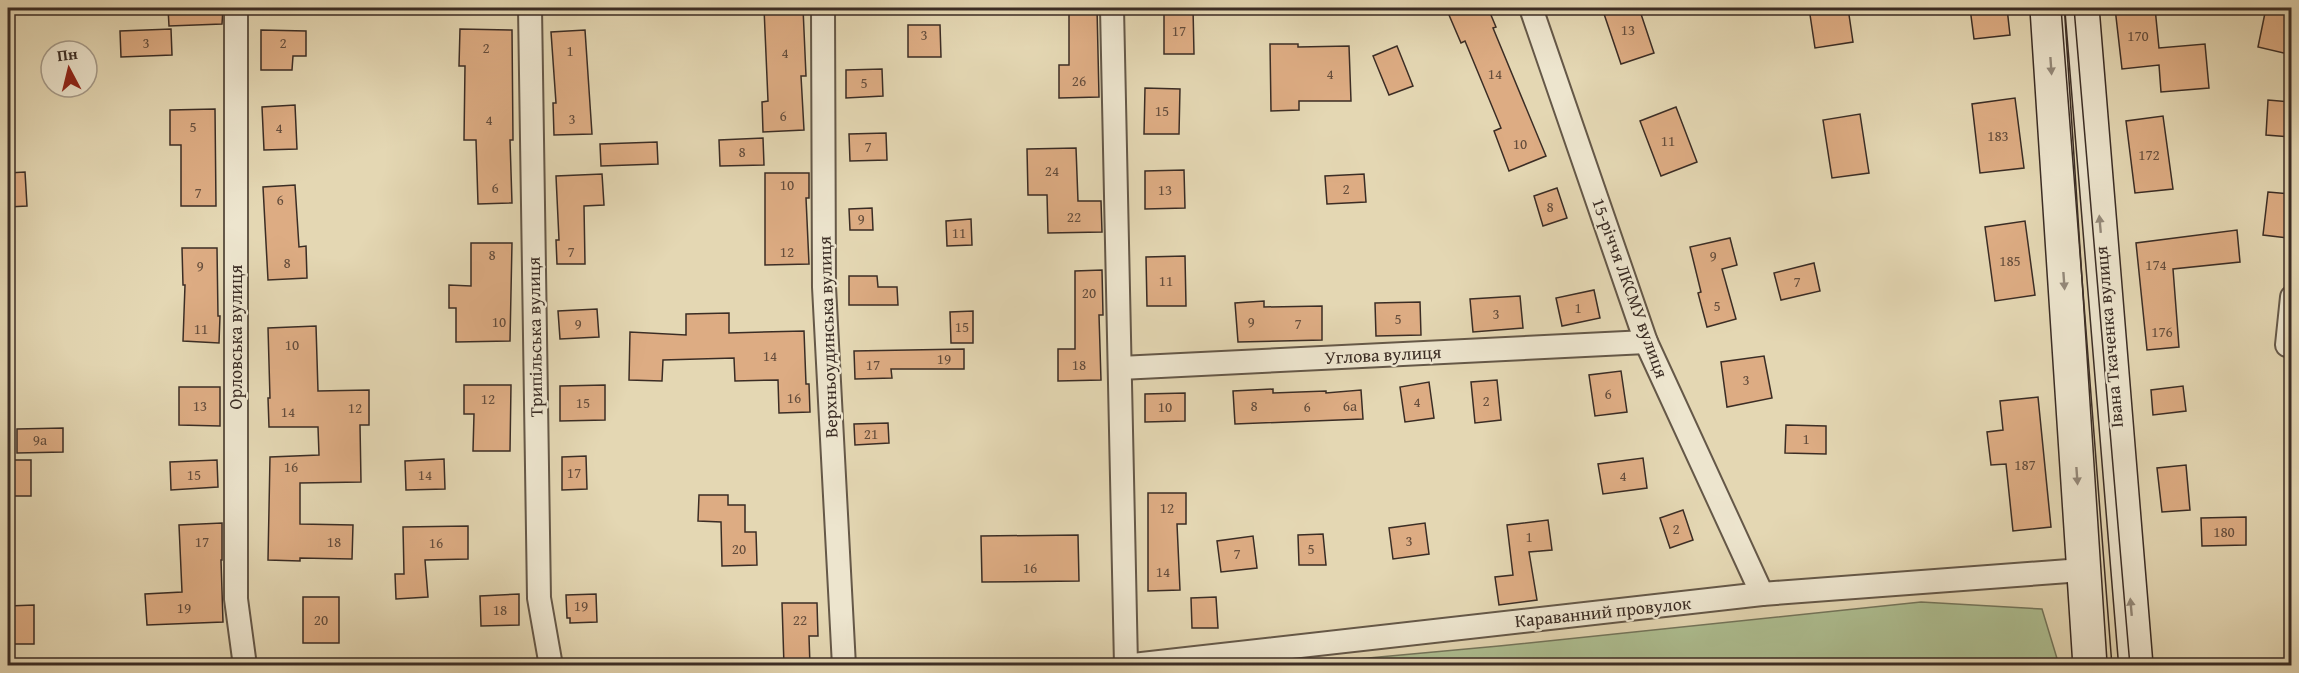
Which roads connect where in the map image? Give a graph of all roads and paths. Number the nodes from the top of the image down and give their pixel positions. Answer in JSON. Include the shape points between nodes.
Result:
{"nodes":[{"id":1,"x":236,"y":8,"type":"edge"},
{"id":2,"x":530,"y":8,"type":"edge"},
{"id":3,"x":823,"y":8,"type":"edge"},
{"id":4,"x":1112,"y":8,"type":"edge"},
{"id":5,"x":1531,"y":8,"type":"edge"},
{"id":6,"x":2047,"y":8,"type":"edge"},
{"id":7,"x":2082,"y":8,"type":"edge"},
{"id":8,"x":2292,"y":297,"type":"edge"},
{"id":9,"x":1646,"y":342,"type":"junction"},
{"id":10,"x":2287,"y":345,"type":"dead end"},
{"id":11,"x":1120,"y":368,"type":"junction"},
{"id":12,"x":2082,"y":570,"type":"junction"},
{"id":13,"x":1762,"y":594,"type":"junction"},
{"id":14,"x":1125,"y":665,"type":"edge"},
{"id":15,"x":245,"y":666,"type":"edge"},
{"id":16,"x":550,"y":666,"type":"edge"},
{"id":17,"x":844,"y":666,"type":"edge"},
{"id":18,"x":2090,"y":666,"type":"edge"},
{"id":19,"x":2136,"y":666,"type":"edge"}],
"edges":[{"from":1,"to":15,"type":"street","name":"Орловська вулиця","via":[[236,599]]},
{"from":2,"to":16,"type":"street","name":"Трипільська вулиця","via":[[539,598]]},
{"from":3,"to":17,"type":"street","name":"Верхньоудинська вулиця","via":[[824,287]]},
{"from":4,"to":11,"type":"street"},
{"from":5,"to":9,"type":"street","name":"15-річчя ЛКСМУ вулиця"},
{"from":6,"to":12,"type":"main road","one_way":true},
{"from":19,"to":7,"type":"main road","name":"Івана Ткаченка вулиця","one_way":true},
{"from":8,"to":10,"type":"street"},
{"from":9,"to":11,"type":"street","name":"Углова вулиця"},
{"from":9,"to":13,"type":"street","name":"15-річчя ЛКСМУ вулиця"},
{"from":11,"to":14,"type":"street"},
{"from":12,"to":13,"type":"street","name":"Караванний провулок"},
{"from":12,"to":18,"type":"main road"},
{"from":13,"to":14,"type":"street","name":"Караванний провулок"}]}
